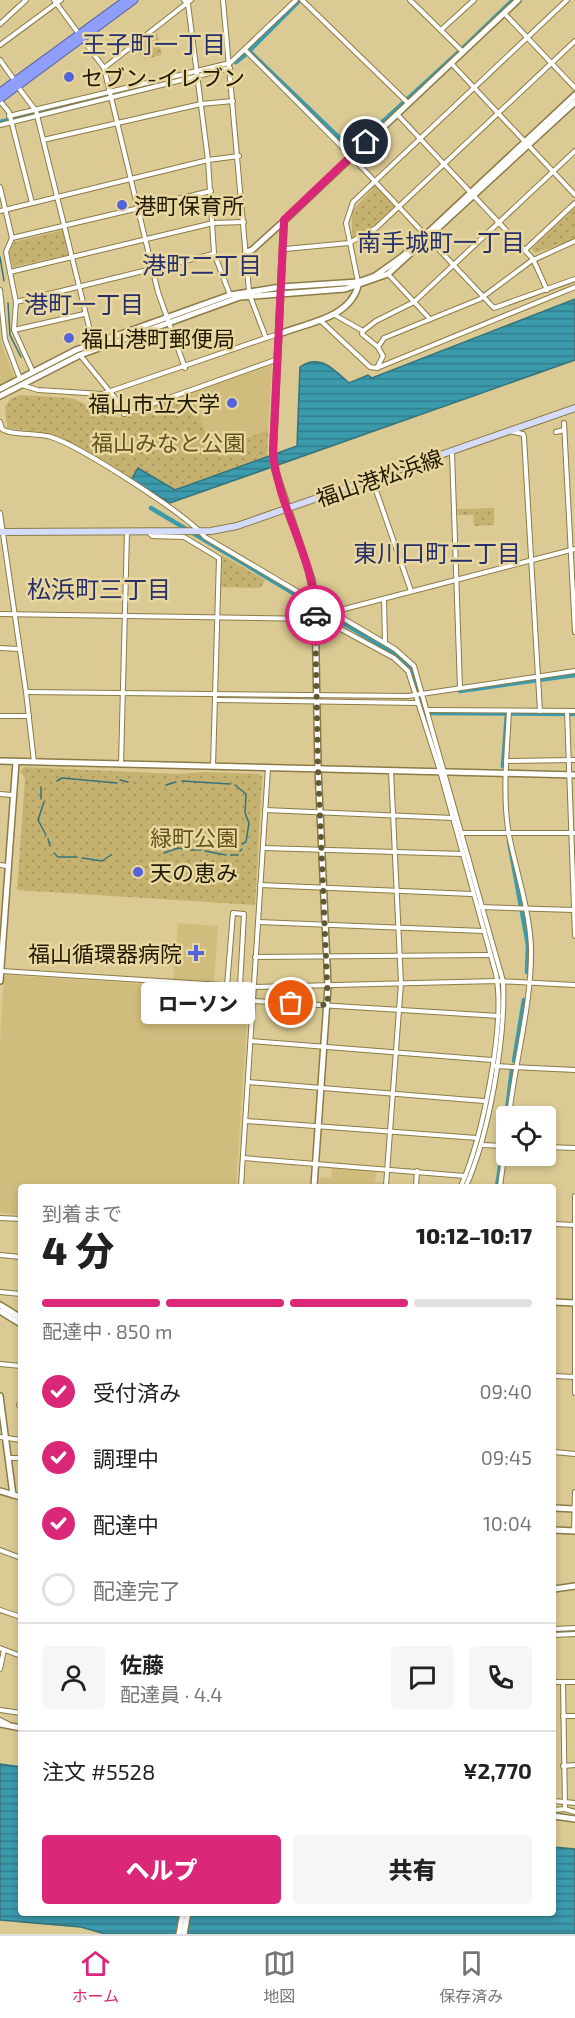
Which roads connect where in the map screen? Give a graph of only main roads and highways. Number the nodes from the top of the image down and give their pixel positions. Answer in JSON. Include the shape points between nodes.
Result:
{"nodes":[{"id":1,"x":126,"y":0,"type":"edge"},
{"id":2,"x":134,"y":0,"type":"edge"},
{"id":3,"x":80,"y":36,"type":"junction"},
{"id":4,"x":16,"y":83,"type":"junction"},
{"id":5,"x":0,"y":92,"type":"edge"},
{"id":6,"x":0,"y":100,"type":"edge"},
{"id":7,"x":575,"y":408,"type":"edge"},
{"id":8,"x":1,"y":532,"type":"edge"}],
"edges":[{"from":1,"to":3,"type":"highway"},
{"from":2,"to":3,"type":"highway"},
{"from":3,"to":4,"type":"highway"},
{"from":4,"to":5,"type":"highway"},
{"from":4,"to":6,"type":"highway"},
{"from":7,"to":8,"type":"main road","name":"福山港松浜線","via":[[237,526],[200,531]]}]}
